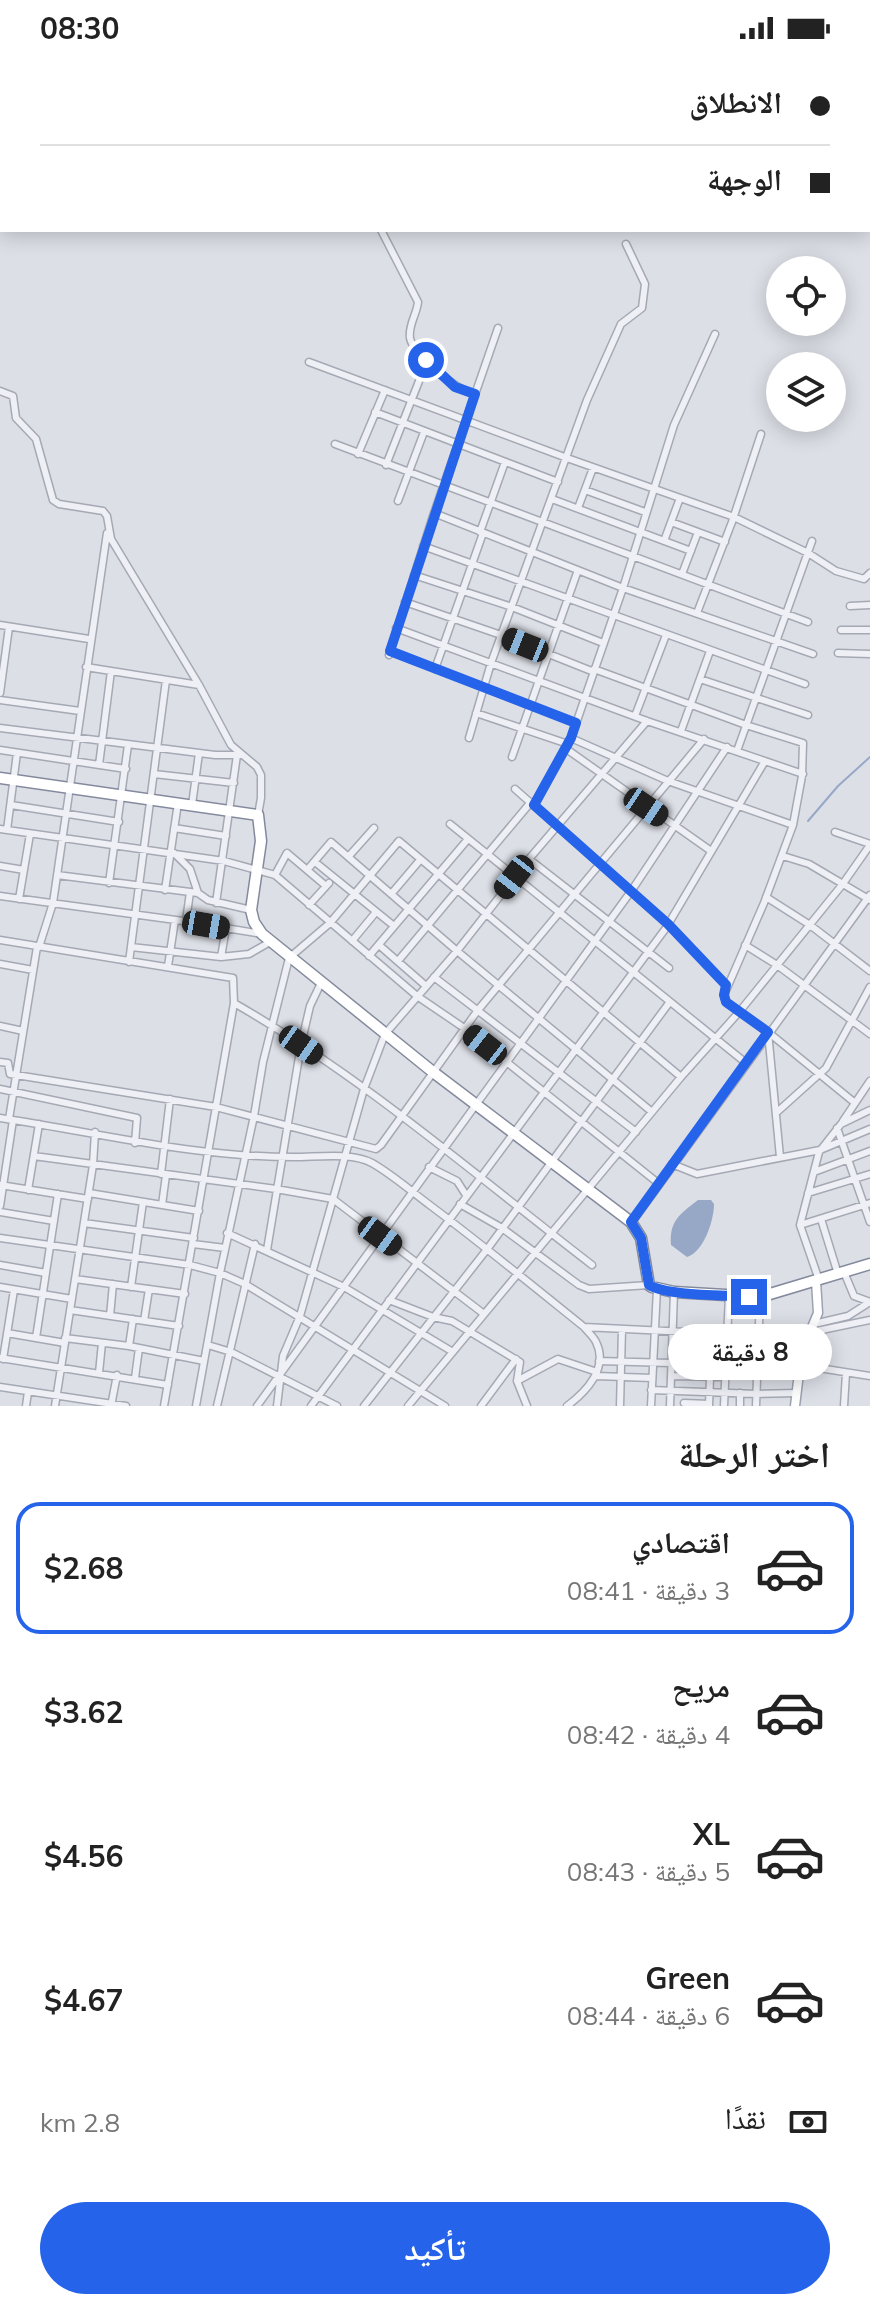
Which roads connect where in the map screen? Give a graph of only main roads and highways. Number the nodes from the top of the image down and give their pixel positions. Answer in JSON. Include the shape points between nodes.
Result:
{"nodes":[{"id":1,"x":0,"y":778,"type":"edge"},
{"id":2,"x":870,"y":1264,"type":"edge"},
{"id":3,"x":818,"y":1280,"type":"junction"},
{"id":4,"x":795,"y":1406,"type":"edge"}],
"edges":[{"from":1,"to":3,"type":"highway","via":[[258,815],[259,870],[251,910],[266,938],[631,1222],[641,1238],[653,1287],[760,1297]]},
{"from":2,"to":3,"type":"highway"},
{"from":3,"to":4,"type":"main road","via":[[818,1313],[800,1365]]}]}
